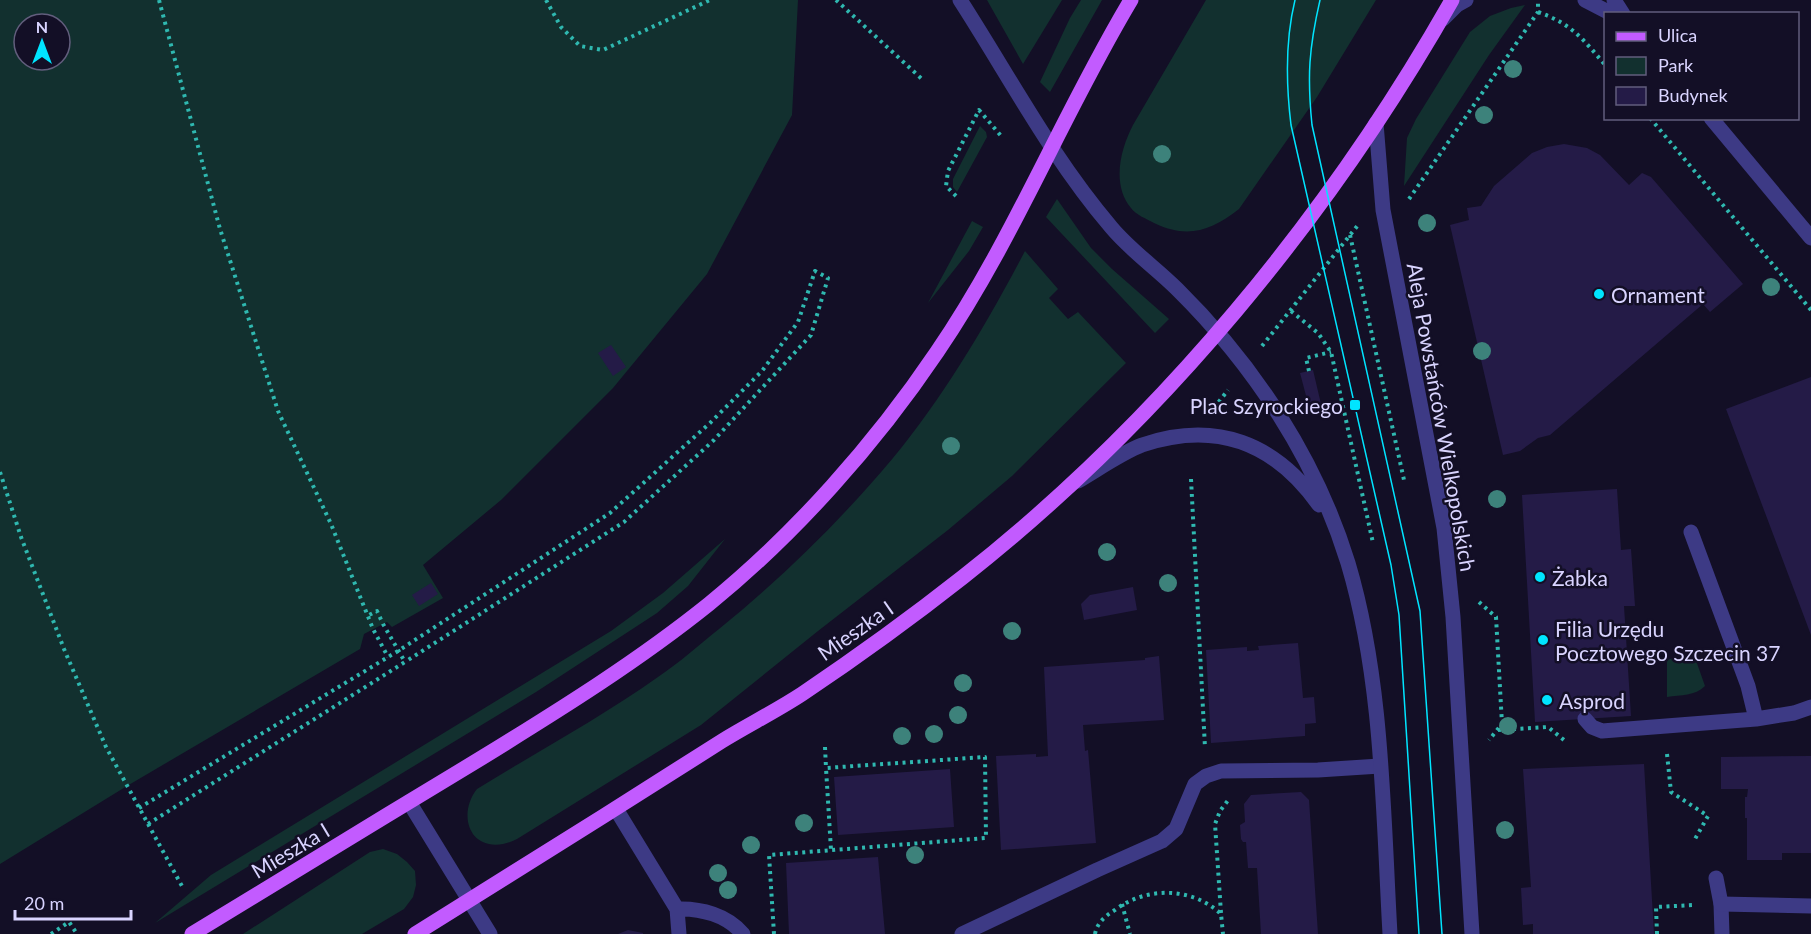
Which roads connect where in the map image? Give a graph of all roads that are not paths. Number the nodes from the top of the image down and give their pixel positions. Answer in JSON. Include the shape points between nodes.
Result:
{"nodes":[{"id":1,"x":960,"y":0,"type":"edge"},
{"id":2,"x":1131,"y":0,"type":"edge"},
{"id":3,"x":1452,"y":0,"type":"edge"},
{"id":4,"x":1466,"y":0,"type":"edge"},
{"id":5,"x":1585,"y":0,"type":"edge"},
{"id":6,"x":1607,"y":12,"type":"edge"},
{"id":7,"x":1439,"y":23,"type":"junction"},
{"id":8,"x":1713,"y":120,"type":"edge"},
{"id":9,"x":1376,"y":123,"type":"junction"},
{"id":10,"x":1053,"y":148,"type":"junction"},
{"id":11,"x":1811,"y":238,"type":"edge"},
{"id":12,"x":1218,"y":333,"type":"junction"},
{"id":13,"x":1073,"y":484,"type":"junction"},
{"id":14,"x":1336,"y":529,"type":"junction"},
{"id":15,"x":1691,"y":532,"type":"dead end"},
{"id":16,"x":1811,"y":707,"type":"edge"},
{"id":17,"x":1586,"y":719,"type":"dead end"},
{"id":18,"x":1756,"y":719,"type":"junction"},
{"id":19,"x":1380,"y":766,"type":"junction"},
{"id":20,"x":409,"y":802,"type":"junction"},
{"id":21,"x":616,"y":809,"type":"junction"},
{"id":22,"x":1716,"y":878,"type":"dead end"},
{"id":23,"x":469,"y":900,"type":"junction"},
{"id":24,"x":1721,"y":903,"type":"junction"},
{"id":25,"x":1811,"y":906,"type":"edge"},
{"id":26,"x":677,"y":909,"type":"junction"},
{"id":27,"x":192,"y":934,"type":"edge"},
{"id":28,"x":415,"y":934,"type":"edge"},
{"id":29,"x":490,"y":934,"type":"edge"},
{"id":30,"x":680,"y":934,"type":"edge"},
{"id":31,"x":743,"y":934,"type":"edge"},
{"id":32,"x":962,"y":934,"type":"edge"},
{"id":33,"x":1390,"y":934,"type":"edge"},
{"id":34,"x":1472,"y":934,"type":"edge"},
{"id":35,"x":1722,"y":934,"type":"edge"}],
"edges":[{"from":1,"to":10,"type":"street"},
{"from":2,"to":10,"type":"main road","name":"Mieszka I"},
{"from":3,"to":7,"type":"main road","name":"Mieszka I"},
{"from":4,"to":7,"type":"street"},
{"from":5,"to":6,"type":"street"},
{"from":7,"to":9,"type":"main road","name":"Mieszka I"},
{"from":8,"to":11,"type":"street"},
{"from":9,"to":12,"type":"main road","name":"Mieszka I","via":[[1327,194]]},
{"from":9,"to":34,"type":"street","name":"Aleja Powstańców Wielkopolskich","via":[[1383,210],[1444,528]]},
{"from":10,"to":12,"type":"street","via":[[1112,229]]},
{"from":10,"to":20,"type":"main road","name":"Mieszka I","via":[[989,270],[937,353],[866,446],[788,532],[709,604],[640,656]]},
{"from":12,"to":13,"type":"main road","name":"Mieszka I"},
{"from":12,"to":14,"type":"street","via":[[1300,451]]},
{"from":13,"to":14,"type":"street","via":[[1141,446],[1191,435],[1224,437],[1256,447],[1282,463],[1309,491]]},
{"from":13,"to":21,"type":"main road","name":"Mieszka I","via":[[964,577],[864,650],[800,695]]},
{"from":14,"to":19,"type":"street","via":[[1364,622]]},
{"from":15,"to":18,"type":"street","via":[[1748,686]]},
{"from":16,"to":18,"type":"street"},
{"from":17,"to":18,"type":"street","via":[[1592,727],[1602,730]]},
{"from":19,"to":32,"type":"street","via":[[1221,771],[1206,776],[1195,784],[1176,829],[1162,841]]},
{"from":19,"to":33,"type":"street"},
{"from":20,"to":23,"type":"street"},
{"from":20,"to":27,"type":"main road","name":"Mieszka I"},
{"from":21,"to":23,"type":"main road","name":"Mieszka I"},
{"from":21,"to":26,"type":"street"},
{"from":22,"to":24,"type":"street"},
{"from":23,"to":28,"type":"main road","name":"Mieszka I"},
{"from":23,"to":29,"type":"street"},
{"from":24,"to":25,"type":"street"},
{"from":24,"to":35,"type":"street"},
{"from":26,"to":30,"type":"street"},
{"from":26,"to":31,"type":"street","via":[[695,909],[717,916]]}]}
